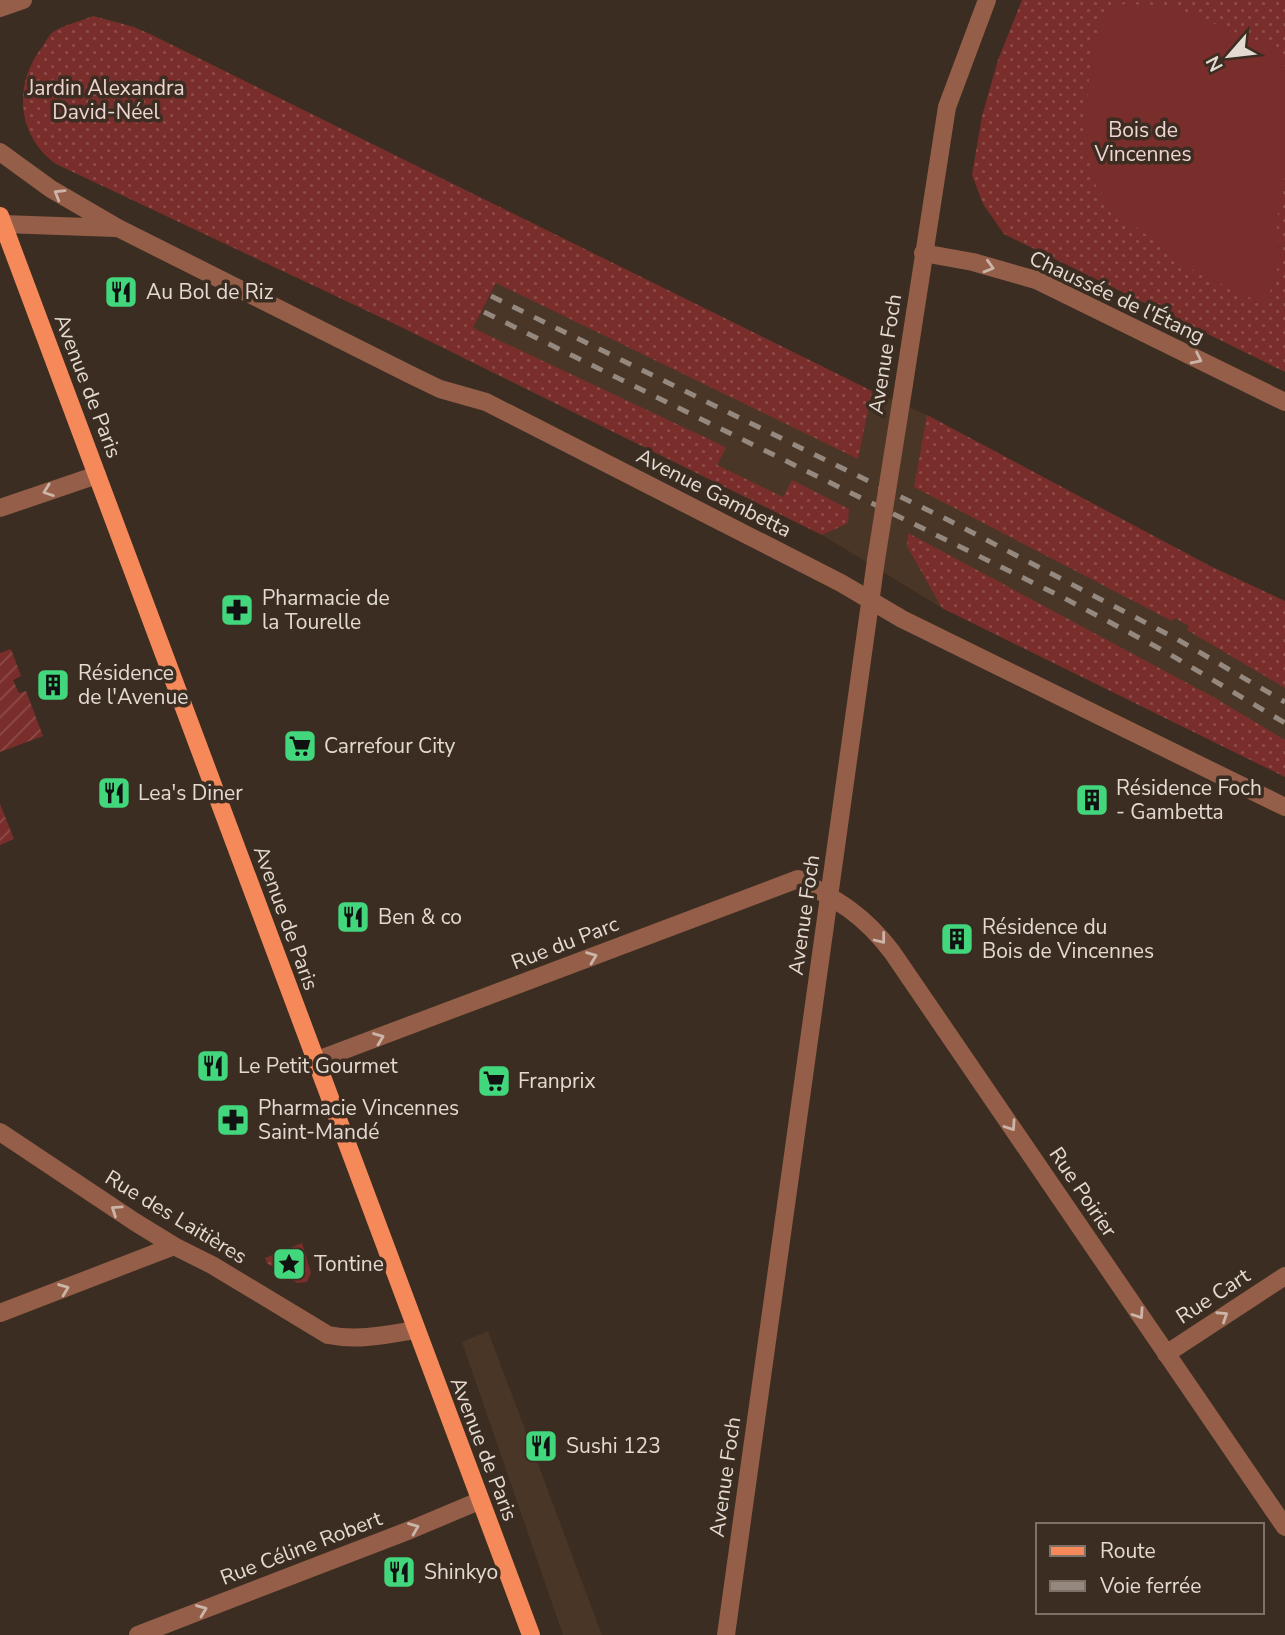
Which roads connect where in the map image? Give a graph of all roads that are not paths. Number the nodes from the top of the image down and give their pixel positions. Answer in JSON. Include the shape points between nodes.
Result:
{"nodes":[{"id":1,"x":23,"y":0,"type":"edge"},
{"id":2,"x":987,"y":0,"type":"edge"},
{"id":3,"x":0,"y":8,"type":"edge"},
{"id":4,"x":0,"y":152,"type":"edge"},
{"id":5,"x":1,"y":220,"type":"edge"},
{"id":6,"x":118,"y":228,"type":"junction"},
{"id":7,"x":923,"y":253,"type":"junction"},
{"id":8,"x":1285,"y":402,"type":"edge"},
{"id":9,"x":97,"y":475,"type":"junction"},
{"id":10,"x":0,"y":508,"type":"edge"},
{"id":11,"x":870,"y":600,"type":"junction"},
{"id":12,"x":1285,"y":807,"type":"edge"},
{"id":13,"x":830,"y":896,"type":"junction"},
{"id":14,"x":315,"y":1061,"type":"junction"},
{"id":15,"x":0,"y":1132,"type":"edge"},
{"id":16,"x":174,"y":1246,"type":"junction"},
{"id":17,"x":1285,"y":1276,"type":"edge"},
{"id":18,"x":0,"y":1313,"type":"edge"},
{"id":19,"x":415,"y":1330,"type":"junction"},
{"id":20,"x":1166,"y":1354,"type":"junction"},
{"id":21,"x":479,"y":1501,"type":"junction"},
{"id":22,"x":1285,"y":1527,"type":"edge"},
{"id":23,"x":138,"y":1635,"type":"edge"},
{"id":24,"x":531,"y":1635,"type":"edge"},
{"id":25,"x":726,"y":1635,"type":"edge"}],
"edges":[{"from":1,"to":3,"type":"street"},
{"from":2,"to":7,"type":"street","name":"Avenue Foch","via":[[947,107]]},
{"from":6,"to":4,"type":"street","name":"Avenue Gambetta","one_way":true},
{"from":5,"to":6,"type":"street","name":"Avenue Gambetta"},
{"from":5,"to":9,"type":"main road","name":"Avenue de Paris"},
{"from":6,"to":11,"type":"street","name":"Avenue Gambetta","via":[[440,389],[486,402]]},
{"from":7,"to":8,"type":"street","name":"Chaussée de l'Étang","one_way":true,"via":[[1036,280]]},
{"from":7,"to":11,"type":"street","name":"Avenue Foch","bridge":true},
{"from":9,"to":10,"type":"street","one_way":true},
{"from":9,"to":14,"type":"main road","name":"Avenue de Paris"},
{"from":11,"to":12,"type":"street","name":"Avenue Gambetta"},
{"from":11,"to":13,"type":"street","name":"Avenue Foch"},
{"from":14,"to":13,"type":"street","name":"Rue du Parc","one_way":true,"via":[[798,879]]},
{"from":13,"to":20,"type":"street","name":"Rue Poirier","one_way":true,"via":[[870,925],[892,952]]},
{"from":13,"to":25,"type":"street","name":"Avenue Foch"},
{"from":14,"to":19,"type":"main road","name":"Avenue de Paris"},
{"from":16,"to":15,"type":"street","name":"Rue des Laitières","one_way":true},
{"from":18,"to":16,"type":"street","one_way":true},
{"from":16,"to":19,"type":"street","name":"Rue des Laitières","via":[[328,1335],[371,1338]]},
{"from":20,"to":17,"type":"street","name":"Rue Cart","one_way":true},
{"from":19,"to":21,"type":"main road","name":"Avenue de Paris"},
{"from":20,"to":22,"type":"street","name":"Rue Poirier"},
{"from":23,"to":21,"type":"street","name":"Rue Céline Robert","one_way":true},
{"from":21,"to":24,"type":"main road","name":"Avenue de Paris"}]}
